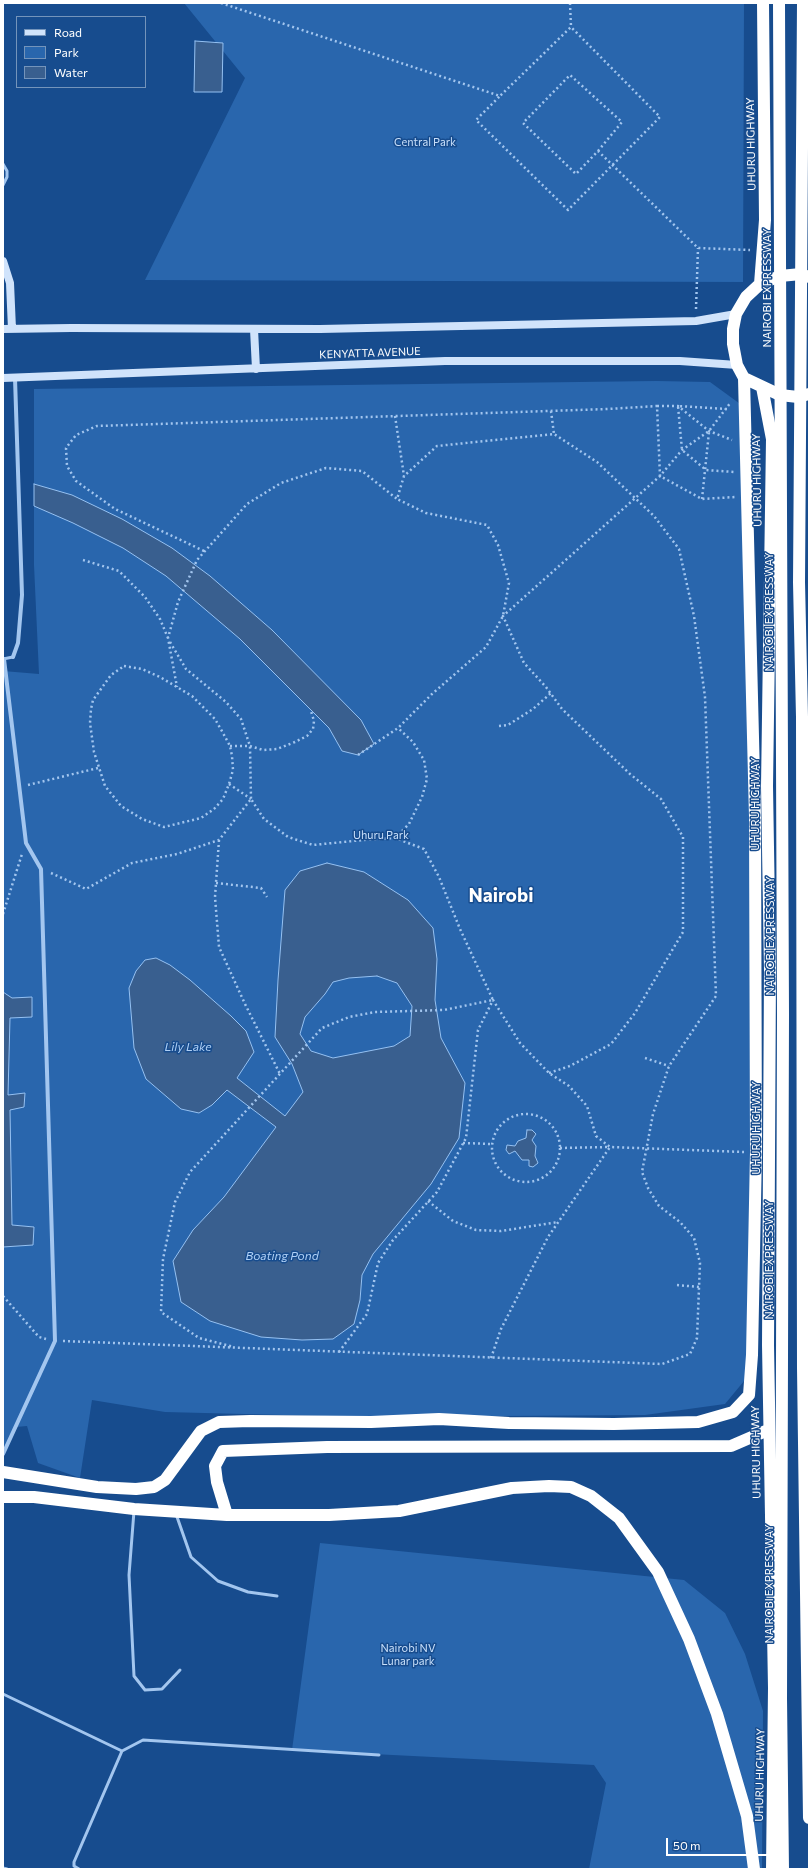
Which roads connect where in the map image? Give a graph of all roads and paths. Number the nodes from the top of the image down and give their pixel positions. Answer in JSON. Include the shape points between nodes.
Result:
{"nodes":[{"id":1,"x":222,"y":3,"type":"edge"},
{"id":2,"x":570,"y":3,"type":"edge"},
{"id":3,"x":763,"y":3,"type":"edge"},
{"id":4,"x":779,"y":3,"type":"edge"},
{"id":5,"x":804,"y":3,"type":"edge"},
{"id":6,"x":571,"y":27,"type":"junction"},
{"id":7,"x":500,"y":96,"type":"junction"},
{"id":8,"x":598,"y":151,"type":"junction"},
{"id":9,"x":3,"y":164,"type":"edge"},
{"id":10,"x":612,"y":165,"type":"junction"},
{"id":11,"x":3,"y":185,"type":"edge"},
{"id":12,"x":698,"y":248,"type":"junction"},
{"id":13,"x":762,"y":251,"type":"junction"},
{"id":14,"x":3,"y":261,"type":"edge"},
{"id":15,"x":809,"y":277,"type":"edge"},
{"id":16,"x":760,"y":284,"type":"junction"},
{"id":17,"x":736,"y":314,"type":"junction"},
{"id":18,"x":696,"y":321,"type":"junction"},
{"id":19,"x":254,"y":328,"type":"junction"},
{"id":20,"x":3,"y":329,"type":"edge"},
{"id":21,"x":12,"y":329,"type":"junction"},
{"id":22,"x":737,"y":365,"type":"junction"},
{"id":23,"x":256,"y":369,"type":"junction"},
{"id":24,"x":3,"y":378,"type":"edge"},
{"id":25,"x":15,"y":378,"type":"junction"},
{"id":26,"x":744,"y":378,"type":"junction"},
{"id":27,"x":762,"y":387,"type":"junction"},
{"id":28,"x":809,"y":394,"type":"edge"},
{"id":29,"x":657,"y":406,"type":"junction"},
{"id":30,"x":678,"y":406,"type":"junction"},
{"id":31,"x":727,"y":409,"type":"junction"},
{"id":32,"x":551,"y":411,"type":"junction"},
{"id":33,"x":395,"y":416,"type":"junction"},
{"id":34,"x":709,"y":431,"type":"junction"},
{"id":35,"x":554,"y":434,"type":"junction"},
{"id":36,"x":746,"y":445,"type":"junction"},
{"id":37,"x":682,"y":450,"type":"junction"},
{"id":38,"x":706,"y":470,"type":"junction"},
{"id":39,"x":746,"y":473,"type":"junction"},
{"id":40,"x":404,"y":476,"type":"junction"},
{"id":41,"x":660,"y":476,"type":"junction"},
{"id":42,"x":747,"y":497,"type":"junction"},
{"id":43,"x":635,"y":498,"type":"junction"},
{"id":44,"x":397,"y":499,"type":"junction"},
{"id":45,"x":702,"y":499,"type":"junction"},
{"id":46,"x":204,"y":551,"type":"junction"},
{"id":47,"x":83,"y":560,"type":"dead end"},
{"id":48,"x":503,"y":616,"type":"junction"},
{"id":49,"x":168,"y":638,"type":"junction"},
{"id":50,"x":13,"y":657,"type":"joint"},
{"id":51,"x":3,"y":659,"type":"edge"},
{"id":52,"x":177,"y":687,"type":"junction"},
{"id":53,"x":551,"y":693,"type":"junction"},
{"id":54,"x":311,"y":711,"type":"dead end"},
{"id":55,"x":499,"y":726,"type":"dead end"},
{"id":56,"x":398,"y":728,"type":"junction"},
{"id":57,"x":230,"y":746,"type":"junction"},
{"id":58,"x":250,"y":746,"type":"junction"},
{"id":59,"x":358,"y":755,"type":"dead end"},
{"id":60,"x":98,"y":768,"type":"junction"},
{"id":61,"x":229,"y":784,"type":"junction"},
{"id":62,"x":19,"y":787,"type":"junction"},
{"id":63,"x":251,"y":799,"type":"junction"},
{"id":64,"x":395,"y":838,"type":"junction"},
{"id":65,"x":219,"y":840,"type":"junction"},
{"id":66,"x":26,"y":842,"type":"junction"},
{"id":67,"x":41,"y":869,"type":"junction"},
{"id":68,"x":216,"y":883,"type":"junction"},
{"id":69,"x":267,"y":898,"type":"dead end"},
{"id":70,"x":3,"y":914,"type":"edge"},
{"id":71,"x":494,"y":1000,"type":"junction"},
{"id":72,"x":645,"y":1058,"type":"dead end"},
{"id":73,"x":669,"y":1066,"type":"junction"},
{"id":74,"x":550,"y":1073,"type":"junction"},
{"id":75,"x":280,"y":1074,"type":"junction"},
{"id":76,"x":464,"y":1143,"type":"junction"},
{"id":77,"x":491,"y":1144,"type":"junction"},
{"id":78,"x":610,"y":1147,"type":"junction"},
{"id":79,"x":560,"y":1148,"type":"junction"},
{"id":80,"x":646,"y":1148,"type":"junction"},
{"id":81,"x":756,"y":1152,"type":"junction"},
{"id":82,"x":428,"y":1201,"type":"junction"},
{"id":83,"x":558,"y":1222,"type":"junction"},
{"id":84,"x":677,"y":1285,"type":"dead end"},
{"id":85,"x":699,"y":1286,"type":"junction"},
{"id":86,"x":3,"y":1296,"type":"edge"},
{"id":87,"x":55,"y":1341,"type":"junction"},
{"id":88,"x":240,"y":1348,"type":"junction"},
{"id":89,"x":339,"y":1352,"type":"junction"},
{"id":90,"x":491,"y":1358,"type":"junction"},
{"id":91,"x":768,"y":1430,"type":"junction"},
{"id":92,"x":3,"y":1454,"type":"edge"},
{"id":93,"x":3,"y":1472,"type":"edge"},
{"id":94,"x":3,"y":1497,"type":"edge"},
{"id":95,"x":134,"y":1509,"type":"junction"},
{"id":96,"x":176,"y":1512,"type":"junction"},
{"id":97,"x":227,"y":1515,"type":"junction"},
{"id":98,"x":277,"y":1596,"type":"dead end"},
{"id":99,"x":180,"y":1670,"type":"dead end"},
{"id":100,"x":3,"y":1694,"type":"edge"},
{"id":101,"x":122,"y":1751,"type":"junction"},
{"id":102,"x":379,"y":1755,"type":"dead end"},
{"id":103,"x":809,"y":1818,"type":"edge"},
{"id":104,"x":3,"y":1868,"type":"edge"},
{"id":105,"x":7,"y":1869,"type":"edge"},
{"id":106,"x":79,"y":1869,"type":"edge"},
{"id":107,"x":754,"y":1869,"type":"edge"},
{"id":108,"x":772,"y":1869,"type":"edge"},
{"id":109,"x":783,"y":1869,"type":"edge"}],
"edges":[{"from":1,"to":7,"type":"path"},
{"from":2,"to":6,"type":"path"},
{"from":3,"to":13,"type":"highway","name":"UHURU HIGHWAY","via":[[766,220]]},
{"from":4,"to":109,"type":"highway","name":"NAIROBI EXPRESSWAY","bridge":true},
{"from":5,"to":103,"type":"highway","bridge":true,"via":[[799,582],[802,732],[803,1368]]},
{"from":6,"to":7,"type":"path"},
{"from":6,"to":10,"type":"path","via":[[660,117]]},
{"from":7,"to":10,"type":"path","via":[[476,120],[568,210]]},
{"from":8,"to":8,"type":"path","via":[[622,122],[570,75],[523,123],[576,174]]},
{"from":8,"to":10,"type":"path"},
{"from":9,"to":11,"type":"lane","via":[[7,171]]},
{"from":10,"to":12,"type":"path"},
{"from":12,"to":13,"type":"path"},
{"from":12,"to":18,"type":"path"},
{"from":13,"to":16,"type":"highway","name":"UHURU HIGHWAY"},
{"from":14,"to":21,"type":"main road","via":[[10,283]]},
{"from":15,"to":16,"type":"highway","via":[[801,274],[780,276]]},
{"from":16,"to":17,"type":"highway","via":[[746,297]]},
{"from":17,"to":18,"type":"main road"},
{"from":17,"to":22,"type":"highway","via":[[733,344]]},
{"from":18,"to":19,"type":"main road"},
{"from":19,"to":21,"type":"main road"},
{"from":19,"to":23,"type":"main road"},
{"from":20,"to":21,"type":"main road"},
{"from":22,"to":23,"type":"main road","name":"KENYATTA AVENUE","via":[[680,361],[445,361]]},
{"from":22,"to":26,"type":"highway"},
{"from":23,"to":25,"type":"main road","name":"KENYATTA AVENUE"},
{"from":24,"to":25,"type":"main road","name":"KENYATTA AVENUE"},
{"from":25,"to":50,"type":"street","via":[[22,595],[18,643]]},
{"from":26,"to":27,"type":"highway"},
{"from":26,"to":31,"type":"path"},
{"from":26,"to":36,"type":"highway"},
{"from":27,"to":28,"type":"highway","via":[[780,395],[798,397]]},
{"from":27,"to":91,"type":"highway","name":"UHURU HIGHWAY","via":[[772,440],[767,786],[770,970]]},
{"from":29,"to":30,"type":"path"},
{"from":29,"to":32,"type":"path"},
{"from":29,"to":41,"type":"path"},
{"from":30,"to":31,"type":"path"},
{"from":30,"to":34,"type":"path"},
{"from":30,"to":37,"type":"path"},
{"from":31,"to":34,"type":"path"},
{"from":32,"to":33,"type":"path"},
{"from":32,"to":35,"type":"path"},
{"from":33,"to":40,"type":"path"},
{"from":33,"to":46,"type":"path","via":[[97,426],[76,435],[66,448],[67,466],[76,481],[115,509]]},
{"from":34,"to":36,"type":"path"},
{"from":34,"to":37,"type":"path"},
{"from":34,"to":38,"type":"path"},
{"from":35,"to":40,"type":"path","via":[[437,446]]},
{"from":35,"to":43,"type":"path","via":[[597,462]]},
{"from":36,"to":39,"type":"highway"},
{"from":37,"to":38,"type":"path"},
{"from":37,"to":41,"type":"path"},
{"from":38,"to":39,"type":"path"},
{"from":38,"to":45,"type":"path"},
{"from":39,"to":42,"type":"highway"},
{"from":40,"to":44,"type":"path"},
{"from":41,"to":43,"type":"path"},
{"from":41,"to":45,"type":"path"},
{"from":42,"to":45,"type":"path"},
{"from":42,"to":81,"type":"highway","via":[[754,817]]},
{"from":43,"to":48,"type":"path"},
{"from":43,"to":73,"type":"path","via":[[654,516],[679,549],[694,616],[705,696],[716,996]]},
{"from":44,"to":46,"type":"path","via":[[362,471],[326,468],[281,483],[247,504]]},
{"from":44,"to":48,"type":"path","via":[[426,513],[487,525],[498,545],[509,583]]},
{"from":46,"to":49,"type":"path","via":[[197,560],[178,602]]},
{"from":47,"to":49,"type":"path","via":[[119,571],[145,597]]},
{"from":48,"to":53,"type":"path","via":[[524,662]]},
{"from":48,"to":56,"type":"path","via":[[486,647]]},
{"from":49,"to":52,"type":"path"},
{"from":49,"to":58,"type":"path","via":[[186,669],[226,702],[241,719]]},
{"from":50,"to":51,"type":"lane"},
{"from":51,"to":62,"type":"street"},
{"from":52,"to":57,"type":"path","via":[[192,696],[215,719]]},
{"from":52,"to":60,"type":"path","via":[[134,666],[124,666],[111,675],[93,700],[91,709],[90,723]]},
{"from":53,"to":55,"type":"path","via":[[534,709],[508,725]]},
{"from":53,"to":74,"type":"path","via":[[562,709],[630,774],[661,799],[683,837],[684,885],[683,932],[635,1013],[611,1044],[570,1066]]},
{"from":54,"to":58,"type":"path","via":[[313,729],[306,736],[276,749],[263,750]]},
{"from":56,"to":59,"type":"path"},
{"from":56,"to":64,"type":"path","via":[[413,742],[424,760],[427,778],[422,797],[409,824]]},
{"from":57,"to":58,"type":"path"},
{"from":57,"to":61,"type":"path","via":[[233,770]]},
{"from":58,"to":63,"type":"path"},
{"from":60,"to":61,"type":"path","via":[[105,786],[121,806],[142,819],[164,827],[201,818],[223,799]]},
{"from":60,"to":62,"type":"path"},
{"from":61,"to":63,"type":"path"},
{"from":62,"to":66,"type":"street"},
{"from":63,"to":64,"type":"path","via":[[264,819],[288,837],[313,845]]},
{"from":63,"to":65,"type":"path"},
{"from":64,"to":71,"type":"path","via":[[424,849]]},
{"from":65,"to":67,"type":"path","via":[[177,854],[132,863],[86,889]]},
{"from":65,"to":68,"type":"path"},
{"from":66,"to":67,"type":"street"},
{"from":66,"to":70,"type":"path"},
{"from":67,"to":87,"type":"street"},
{"from":68,"to":69,"type":"path","via":[[261,888]]},
{"from":68,"to":75,"type":"path","via":[[219,947]]},
{"from":71,"to":74,"type":"path","via":[[520,1043]]},
{"from":71,"to":75,"type":"path","via":[[444,1010],[375,1012],[349,1017],[322,1028]]},
{"from":71,"to":76,"type":"path","via":[[478,1030]]},
{"from":72,"to":73,"type":"path"},
{"from":73,"to":80,"type":"path","via":[[653,1114]]},
{"from":74,"to":78,"type":"path","via":[[569,1086],[587,1106],[596,1136]]},
{"from":75,"to":88,"type":"path","via":[[190,1172],[175,1202],[163,1259],[161,1312],[199,1338]]},
{"from":76,"to":77,"type":"path"},
{"from":76,"to":82,"type":"path","via":[[437,1192]]},
{"from":77,"to":79,"type":"path","via":[[500,1126],[508,1119],[529,1114],[540,1117],[549,1124],[556,1132]]},
{"from":77,"to":79,"type":"path","via":[[498,1168],[506,1176],[528,1182],[549,1173],[556,1164]]},
{"from":78,"to":79,"type":"path"},
{"from":78,"to":80,"type":"path"},
{"from":78,"to":83,"type":"path"},
{"from":80,"to":81,"type":"path"},
{"from":80,"to":85,"type":"path","via":[[642,1172],[648,1188],[659,1206],[680,1222],[694,1238],[700,1263]]},
{"from":81,"to":93,"type":"highway","via":[[749,1395],[733,1412],[698,1422],[614,1424],[439,1419],[371,1422],[219,1422],[201,1431],[165,1480],[154,1487],[97,1487]]},
{"from":82,"to":83,"type":"path","via":[[453,1221],[476,1230],[501,1231]]},
{"from":82,"to":89,"type":"path","via":[[393,1240],[378,1263],[367,1314]]},
{"from":83,"to":90,"type":"path","via":[[501,1329]]},
{"from":84,"to":85,"type":"path"},
{"from":85,"to":90,"type":"path","via":[[697,1338],[690,1354],[662,1364]]},
{"from":86,"to":87,"type":"path","via":[[39,1337]]},
{"from":87,"to":88,"type":"path"},
{"from":87,"to":92,"type":"street"},
{"from":88,"to":89,"type":"path"},
{"from":89,"to":90,"type":"path"},
{"from":91,"to":97,"type":"highway","via":[[731,1446],[327,1447],[223,1450],[215,1466]]},
{"from":91,"to":108,"type":"highway","name":"UHURU HIGHWAY","via":[[774,1688]]},
{"from":94,"to":95,"type":"highway","via":[[34,1497]]},
{"from":95,"to":96,"type":"highway"},
{"from":95,"to":99,"type":"lane","via":[[129,1575],[134,1676],[145,1690],[162,1689]]},
{"from":96,"to":97,"type":"highway"},
{"from":96,"to":98,"type":"lane","via":[[191,1557],[218,1581],[248,1592]]},
{"from":97,"to":107,"type":"highway","via":[[329,1515],[399,1511],[512,1488],[549,1486],[572,1487],[591,1496],[619,1518],[658,1572],[689,1639],[717,1714],[746,1816]]},
{"from":100,"to":101,"type":"lane"},
{"from":101,"to":102,"type":"lane","via":[[144,1740]]},
{"from":101,"to":106,"type":"lane","via":[[74,1862],[74,1866]]},
{"from":104,"to":105,"type":"lane"}]}
